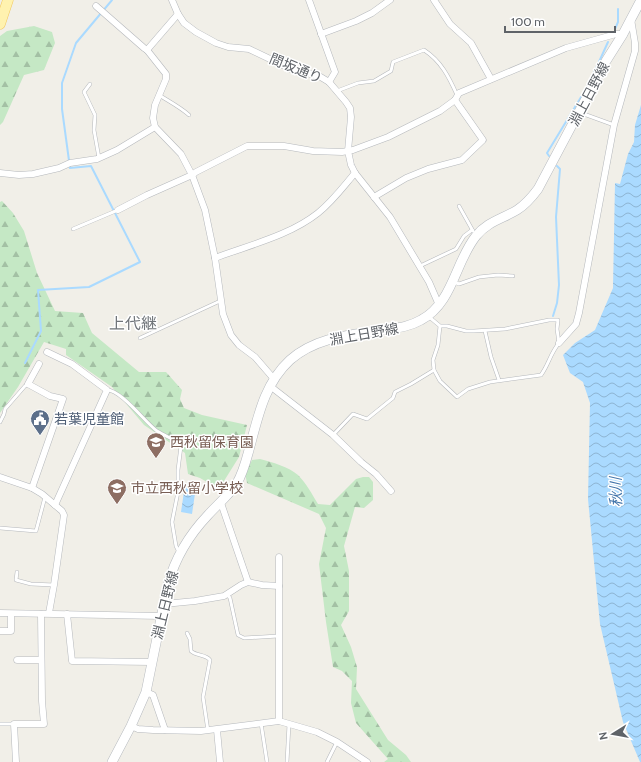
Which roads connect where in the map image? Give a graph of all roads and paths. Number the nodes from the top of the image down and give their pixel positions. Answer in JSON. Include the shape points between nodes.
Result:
{"nodes":[{"id":1,"x":8,"y":0,"type":"edge"},
{"id":2,"x":172,"y":0,"type":"edge"},
{"id":3,"x":309,"y":0,"type":"edge"},
{"id":4,"x":390,"y":0,"type":"edge"},
{"id":5,"x":434,"y":0,"type":"edge"},
{"id":6,"x":641,"y":0,"type":"edge"},
{"id":7,"x":100,"y":9,"type":"dead end"},
{"id":8,"x":178,"y":14,"type":"junction"},
{"id":9,"x":631,"y":19,"type":"junction"},
{"id":10,"x":0,"y":24,"type":"edge"},
{"id":11,"x":321,"y":34,"type":"junction"},
{"id":12,"x":623,"y":34,"type":"junction"},
{"id":13,"x":147,"y":50,"type":"junction"},
{"id":14,"x":491,"y":80,"type":"junction"},
{"id":15,"x":330,"y":82,"type":"junction"},
{"id":16,"x":90,"y":84,"type":"dead end"},
{"id":17,"x":337,"y":91,"type":"junction"},
{"id":18,"x":159,"y":95,"type":"junction"},
{"id":19,"x":456,"y":98,"type":"junction"},
{"id":20,"x":579,"y":112,"type":"junction"},
{"id":21,"x":190,"y":115,"type":"dead end"},
{"id":22,"x":614,"y":125,"type":"junction"},
{"id":23,"x":155,"y":127,"type":"junction"},
{"id":24,"x":348,"y":151,"type":"junction"},
{"id":25,"x":99,"y":158,"type":"junction"},
{"id":26,"x":0,"y":173,"type":"edge"},
{"id":27,"x":355,"y":173,"type":"junction"},
{"id":28,"x":192,"y":175,"type":"junction"},
{"id":29,"x":374,"y":197,"type":"junction"},
{"id":30,"x":459,"y":206,"type":"dead end"},
{"id":31,"x":116,"y":212,"type":"joint"},
{"id":32,"x":73,"y":229,"type":"dead end"},
{"id":33,"x":474,"y":233,"type":"junction"},
{"id":34,"x":215,"y":258,"type":"junction"},
{"id":35,"x":420,"y":266,"type":"junction"},
{"id":36,"x":513,"y":276,"type":"dead end"},
{"id":37,"x":453,"y":281,"type":"junction"},
{"id":38,"x":220,"y":301,"type":"junction"},
{"id":39,"x":439,"y":305,"type":"junction"},
{"id":40,"x":428,"y":316,"type":"junction"},
{"id":41,"x":440,"y":326,"type":"junction"},
{"id":42,"x":485,"y":331,"type":"junction"},
{"id":43,"x":140,"y":338,"type":"dead end"},
{"id":44,"x":558,"y":343,"type":"junction"},
{"id":45,"x":47,"y":352,"type":"dead end"},
{"id":46,"x":39,"y":364,"type":"dead end"},
{"id":47,"x":434,"y":370,"type":"junction"},
{"id":48,"x":499,"y":380,"type":"junction"},
{"id":49,"x":272,"y":383,"type":"junction"},
{"id":50,"x":28,"y":384,"type":"junction"},
{"id":51,"x":107,"y":390,"type":"junction"},
{"id":52,"x":0,"y":422,"type":"edge"},
{"id":53,"x":333,"y":434,"type":"junction"},
{"id":54,"x":0,"y":476,"type":"edge"},
{"id":55,"x":32,"y":488,"type":"junction"},
{"id":56,"x":391,"y":491,"type":"dead end"},
{"id":57,"x":45,"y":497,"type":"junction"},
{"id":58,"x":221,"y":503,"type":"junction"},
{"id":59,"x":55,"y":505,"type":"junction"},
{"id":60,"x":0,"y":528,"type":"edge"},
{"id":61,"x":180,"y":554,"type":"junction"},
{"id":62,"x":279,"y":557,"type":"dead end"},
{"id":63,"x":17,"y":572,"type":"dead end"},
{"id":64,"x":248,"y":582,"type":"junction"},
{"id":65,"x":54,"y":585,"type":"junction"},
{"id":66,"x":279,"y":586,"type":"junction"},
{"id":67,"x":227,"y":594,"type":"junction"},
{"id":68,"x":164,"y":604,"type":"junction"},
{"id":69,"x":0,"y":613,"type":"edge"},
{"id":70,"x":49,"y":613,"type":"junction"},
{"id":71,"x":11,"y":614,"type":"junction"},
{"id":72,"x":41,"y":614,"type":"junction"},
{"id":73,"x":67,"y":614,"type":"junction"},
{"id":74,"x":161,"y":616,"type":"junction"},
{"id":75,"x":0,"y":631,"type":"edge"},
{"id":76,"x":187,"y":633,"type":"dead end"},
{"id":77,"x":280,"y":636,"type":"junction"},
{"id":78,"x":17,"y":660,"type":"dead end"},
{"id":79,"x":41,"y":660,"type":"junction"},
{"id":80,"x":152,"y":662,"type":"junction"},
{"id":81,"x":146,"y":692,"type":"junction"},
{"id":82,"x":280,"y":721,"type":"junction"},
{"id":83,"x":261,"y":723,"type":"junction"},
{"id":84,"x":0,"y":724,"type":"edge"},
{"id":85,"x":14,"y":724,"type":"junction"},
{"id":86,"x":289,"y":724,"type":"junction"},
{"id":87,"x":131,"y":726,"type":"junction"},
{"id":88,"x":165,"y":730,"type":"junction"},
{"id":89,"x":217,"y":730,"type":"junction"},
{"id":90,"x":208,"y":731,"type":"junction"},
{"id":91,"x":338,"y":742,"type":"junction"},
{"id":92,"x":16,"y":762,"type":"edge"},
{"id":93,"x":112,"y":762,"type":"edge"},
{"id":94,"x":220,"y":762,"type":"edge"},
{"id":95,"x":267,"y":762,"type":"edge"},
{"id":96,"x":287,"y":762,"type":"edge"},
{"id":97,"x":327,"y":762,"type":"edge"},
{"id":98,"x":367,"y":762,"type":"edge"}],
"edges":[{"from":1,"to":10,"type":"main road"},
{"from":2,"to":8,"type":"street","name":"間坂通り"},
{"from":3,"to":11,"type":"street"},
{"from":4,"to":11,"type":"street","via":[[356,21]]},
{"from":5,"to":14,"type":"street","via":[[443,16],[471,43]]},
{"from":6,"to":9,"type":"main road","name":"淵上日野線"},
{"from":7,"to":13,"type":"street"},
{"from":8,"to":13,"type":"street"},
{"from":8,"to":15,"type":"street","name":"間坂通り","via":[[184,23],[216,43],[249,49],[293,70],[319,76]]},
{"from":9,"to":12,"type":"main road","name":"淵上日野線"},
{"from":9,"to":22,"type":"street","via":[[634,51]]},
{"from":11,"to":15,"type":"street","via":[[335,72]]},
{"from":12,"to":14,"type":"street","via":[[566,48]]},
{"from":12,"to":20,"type":"main road","name":"淵上日野線"},
{"from":13,"to":18,"type":"street","via":[[166,74]]},
{"from":14,"to":19,"type":"street","via":[[459,93]]},
{"from":15,"to":17,"type":"street","name":"間坂通り"},
{"from":16,"to":25,"type":"lane","via":[[84,92],[95,115],[94,130]]},
{"from":17,"to":19,"type":"lane","via":[[358,83],[374,81],[391,71],[393,62],[424,50],[446,71]]},
{"from":17,"to":24,"type":"street","name":"間坂通り","via":[[350,108]]},
{"from":18,"to":21,"type":"lane"},
{"from":18,"to":23,"type":"street","via":[[154,114]]},
{"from":19,"to":24,"type":"street","via":[[440,111],[388,137]]},
{"from":19,"to":29,"type":"street","via":[[483,140],[462,160],[406,178]]},
{"from":20,"to":22,"type":"lane"},
{"from":20,"to":33,"type":"main road","name":"淵上日野線","via":[[534,195],[516,210]]},
{"from":22,"to":44,"type":"street","via":[[578,320]]},
{"from":23,"to":25,"type":"street"},
{"from":23,"to":28,"type":"street","via":[[178,150]]},
{"from":24,"to":27,"type":"street","name":"間坂通り"},
{"from":24,"to":28,"type":"street","via":[[247,146]]},
{"from":25,"to":26,"type":"street","via":[[70,162],[59,168],[33,174]]},
{"from":27,"to":29,"type":"street","name":"間坂通り"},
{"from":27,"to":34,"type":"street","via":[[338,195],[308,221],[274,237]]},
{"from":28,"to":31,"type":"street","via":[[146,195]]},
{"from":28,"to":34,"type":"street","via":[[205,210]]},
{"from":29,"to":35,"type":"street","name":"間坂通り","via":[[390,217]]},
{"from":30,"to":33,"type":"lane"},
{"from":31,"to":32,"type":"lane"},
{"from":33,"to":35,"type":"lane","via":[[464,236],[456,249]]},
{"from":33,"to":37,"type":"main road","name":"淵上日野線"},
{"from":34,"to":38,"type":"street"},
{"from":35,"to":39,"type":"street","name":"間坂通り"},
{"from":36,"to":37,"type":"lane","via":[[479,277],[459,284]]},
{"from":37,"to":39,"type":"main road","name":"淵上日野線"},
{"from":38,"to":43,"type":"lane"},
{"from":38,"to":49,"type":"street","via":[[231,335],[255,357]]},
{"from":39,"to":40,"type":"main road","name":"淵上日野線"},
{"from":40,"to":41,"type":"lane"},
{"from":40,"to":49,"type":"main road","name":"淵上日野線","via":[[400,328],[336,337],[316,343],[290,360]]},
{"from":41,"to":42,"type":"lane","via":[[466,331]]},
{"from":41,"to":47,"type":"lane","via":[[433,360]]},
{"from":42,"to":44,"type":"lane","via":[[558,320]]},
{"from":42,"to":48,"type":"lane"},
{"from":44,"to":48,"type":"lane","via":[[542,375]]},
{"from":45,"to":51,"type":"street","via":[[72,364]]},
{"from":46,"to":50,"type":"street"},
{"from":47,"to":48,"type":"lane","via":[[440,381],[457,397],[468,389]]},
{"from":47,"to":53,"type":"lane","via":[[396,392],[393,398],[367,419],[353,414]]},
{"from":49,"to":53,"type":"street"},
{"from":49,"to":58,"type":"main road","name":"淵上日野線","via":[[262,403],[241,476]]},
{"from":50,"to":52,"type":"lane","via":[[5,409]]},
{"from":50,"to":55,"type":"street","via":[[63,400]]},
{"from":51,"to":59,"type":"street"},
{"from":51,"to":61,"type":"lane","via":[[128,402],[157,430],[181,446],[178,492],[172,522]]},
{"from":53,"to":56,"type":"street"},
{"from":54,"to":55,"type":"street"},
{"from":55,"to":57,"type":"street"},
{"from":57,"to":59,"type":"street"},
{"from":57,"to":60,"type":"lane","via":[[36,531]]},
{"from":58,"to":61,"type":"main road","name":"淵上日野線","via":[[196,528]]},
{"from":58,"to":64,"type":"street"},
{"from":59,"to":65,"type":"street","via":[[64,515]]},
{"from":61,"to":68,"type":"main road","name":"淵上日野線","via":[[170,577]]},
{"from":62,"to":66,"type":"street"},
{"from":63,"to":65,"type":"lane","via":[[16,580],[31,584]]},
{"from":64,"to":66,"type":"street"},
{"from":64,"to":67,"type":"street"},
{"from":65,"to":70,"type":"street"},
{"from":66,"to":77,"type":"street"},
{"from":67,"to":68,"type":"street"},
{"from":67,"to":77,"type":"lane","via":[[238,635],[244,638]]},
{"from":68,"to":74,"type":"main road","name":"淵上日野線"},
{"from":69,"to":71,"type":"street"},
{"from":70,"to":72,"type":"street"},
{"from":70,"to":73,"type":"street"},
{"from":71,"to":72,"type":"street"},
{"from":71,"to":75,"type":"street","via":[[11,631]]},
{"from":72,"to":79,"type":"street"},
{"from":73,"to":74,"type":"street"},
{"from":73,"to":80,"type":"street","via":[[72,661]]},
{"from":74,"to":80,"type":"main road","name":"淵上日野線"},
{"from":76,"to":90,"type":"lane","via":[[191,651],[210,660],[203,697]]},
{"from":77,"to":82,"type":"street"},
{"from":78,"to":79,"type":"street"},
{"from":79,"to":85,"type":"street","via":[[44,724]]},
{"from":80,"to":81,"type":"main road","name":"淵上日野線"},
{"from":81,"to":87,"type":"main road","name":"淵上日野線"},
{"from":81,"to":88,"type":"street","via":[[153,695]]},
{"from":82,"to":83,"type":"street"},
{"from":82,"to":86,"type":"street"},
{"from":83,"to":89,"type":"street"},
{"from":83,"to":95,"type":"lane"},
{"from":84,"to":85,"type":"lane"},
{"from":85,"to":92,"type":"street"},
{"from":86,"to":91,"type":"street","via":[[317,732]]},
{"from":86,"to":96,"type":"lane"},
{"from":87,"to":88,"type":"street","via":[[138,729]]},
{"from":87,"to":93,"type":"main road","name":"淵上日野線"},
{"from":88,"to":90,"type":"street"},
{"from":89,"to":90,"type":"street"},
{"from":89,"to":94,"type":"street"},
{"from":91,"to":97,"type":"lane"},
{"from":91,"to":98,"type":"street"}]}
